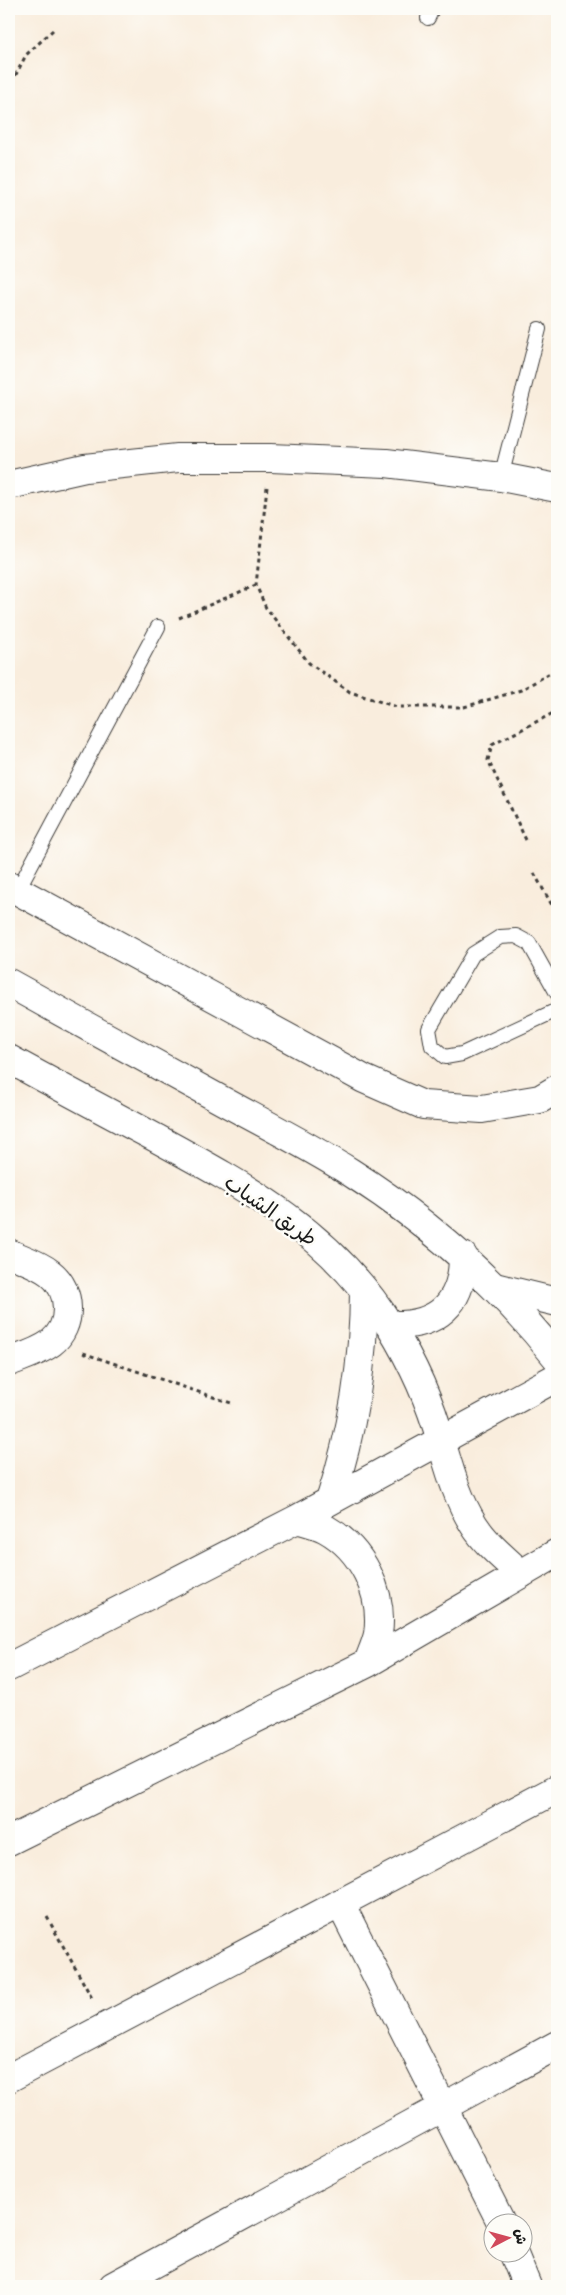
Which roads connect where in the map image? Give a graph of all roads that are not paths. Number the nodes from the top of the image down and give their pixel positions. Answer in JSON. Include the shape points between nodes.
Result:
{"nodes":[{"id":1,"x":539,"y":329,"type":"dead end"},
{"id":2,"x":501,"y":477,"type":"junction"},
{"id":3,"x":9,"y":485,"type":"edge"},
{"id":4,"x":557,"y":488,"type":"edge"},
{"id":5,"x":158,"y":627,"type":"road end"},
{"id":6,"x":13,"y":889,"type":"edge"},
{"id":7,"x":9,"y":983,"type":"edge"},
{"id":8,"x":557,"y":993,"type":"edge"},
{"id":9,"x":557,"y":1010,"type":"edge"},
{"id":10,"x":9,"y":1059,"type":"edge"},
{"id":11,"x":557,"y":1089,"type":"edge"},
{"id":12,"x":9,"y":1253,"type":"edge"},
{"id":13,"x":463,"y":1256,"type":"junction"},
{"id":14,"x":495,"y":1287,"type":"junction"},
{"id":15,"x":364,"y":1290,"type":"junction"},
{"id":16,"x":557,"y":1302,"type":"edge"},
{"id":17,"x":389,"y":1325,"type":"junction"},
{"id":18,"x":557,"y":1358,"type":"edge"},
{"id":19,"x":9,"y":1362,"type":"edge"},
{"id":20,"x":557,"y":1377,"type":"edge"},
{"id":21,"x":441,"y":1440,"type":"junction"},
{"id":22,"x":330,"y":1501,"type":"junction"},
{"id":23,"x":297,"y":1519,"type":"junction"},
{"id":24,"x":557,"y":1553,"type":"edge"},
{"id":25,"x":522,"y":1574,"type":"junction"},
{"id":26,"x":368,"y":1663,"type":"junction"},
{"id":27,"x":9,"y":1667,"type":"edge"},
{"id":28,"x":557,"y":1789,"type":"edge"},
{"id":29,"x":9,"y":1841,"type":"edge"},
{"id":30,"x":340,"y":1903,"type":"junction"},
{"id":31,"x":557,"y":2045,"type":"edge"},
{"id":32,"x":9,"y":2078,"type":"edge"},
{"id":33,"x":444,"y":2107,"type":"junction"},
{"id":34,"x":496,"y":2212,"type":"edge"},
{"id":35,"x":517,"y":2262,"type":"edge"},
{"id":36,"x":113,"y":2286,"type":"edge"},
{"id":37,"x":527,"y":2286,"type":"edge"}],
"edges":[{"from":1,"to":2,"type":"lane"},
{"from":2,"to":3,"type":"street","via":[[386,463],[178,458],[85,468]]},
{"from":2,"to":4,"type":"street"},
{"from":5,"to":6,"type":"lane"},
{"from":6,"to":11,"type":"street","via":[[364,1079],[423,1105],[482,1109],[540,1098]]},
{"from":7,"to":13,"type":"street","via":[[349,1172],[403,1208]]},
{"from":8,"to":9,"type":"lane","via":[[529,944],[516,936],[500,937],[474,954],[429,1029],[432,1046],[445,1057],[462,1054]]},
{"from":10,"to":15,"type":"street","name":"طريق الشباب","via":[[240,1184],[326,1249]]},
{"from":12,"to":19,"type":"street","via":[[50,1272],[61,1284],[67,1299],[67,1315],[62,1330],[51,1343]]},
{"from":13,"to":14,"type":"street"},
{"from":13,"to":17,"type":"street","via":[[463,1276],[456,1294],[444,1310],[428,1321],[409,1326]]},
{"from":14,"to":16,"type":"street"},
{"from":14,"to":18,"type":"street"},
{"from":15,"to":17,"type":"street","name":"طريق الشباب"},
{"from":15,"to":22,"type":"street","via":[[360,1376],[347,1443]]},
{"from":17,"to":21,"type":"street","name":"طريق الشباب","via":[[413,1369]]},
{"from":20,"to":21,"type":"street"},
{"from":21,"to":22,"type":"street"},
{"from":21,"to":25,"type":"street","name":"طريق الشباب","via":[[459,1500],[475,1527],[495,1551]]},
{"from":22,"to":23,"type":"street"},
{"from":23,"to":26,"type":"street","via":[[326,1529],[338,1538],[351,1548],[369,1573],[378,1603],[378,1634]]},
{"from":23,"to":27,"type":"street"},
{"from":24,"to":25,"type":"street"},
{"from":25,"to":26,"type":"street"},
{"from":26,"to":29,"type":"street"},
{"from":28,"to":30,"type":"street"},
{"from":30,"to":32,"type":"street"},
{"from":30,"to":33,"type":"street"},
{"from":31,"to":33,"type":"street"},
{"from":33,"to":34,"type":"street"},
{"from":33,"to":36,"type":"street"},
{"from":35,"to":37,"type":"street"}]}
